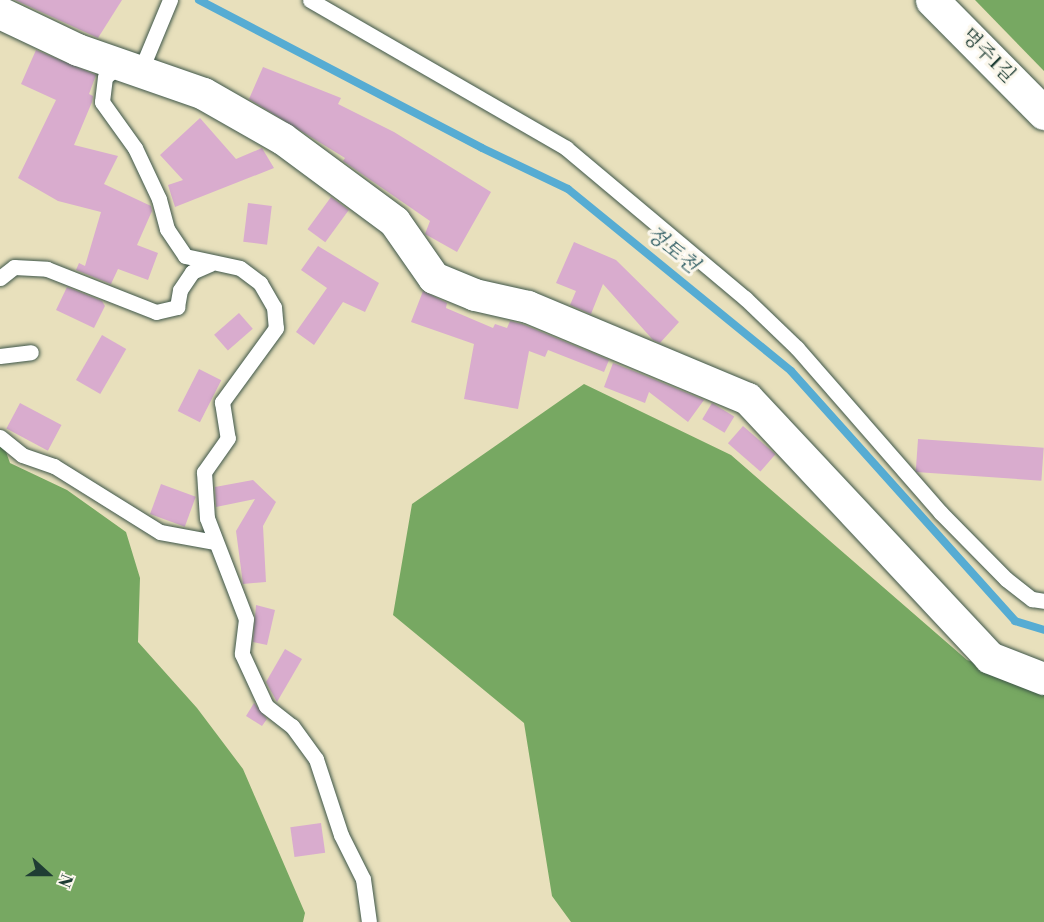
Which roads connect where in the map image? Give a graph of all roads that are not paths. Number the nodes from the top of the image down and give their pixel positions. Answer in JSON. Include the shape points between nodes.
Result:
{"nodes":[{"id":1,"x":310,"y":0,"type":"edge"},
{"id":2,"x":932,"y":0,"type":"edge"},
{"id":3,"x":167,"y":7,"type":"edge"},
{"id":4,"x":0,"y":13,"type":"edge"},
{"id":5,"x":130,"y":68,"type":"junction"},
{"id":6,"x":1044,"y":113,"type":"edge"},
{"id":7,"x":210,"y":264,"type":"junction"},
{"id":8,"x":0,"y":278,"type":"edge"},
{"id":9,"x":31,"y":352,"type":"dead end"},
{"id":10,"x":0,"y":356,"type":"edge"},
{"id":11,"x":0,"y":437,"type":"edge"},
{"id":12,"x":214,"y":542,"type":"junction"},
{"id":13,"x":1044,"y":602,"type":"edge"},
{"id":14,"x":1044,"y":679,"type":"edge"},
{"id":15,"x":369,"y":922,"type":"edge"}],
"edges":[{"from":1,"to":13,"type":"lane","via":[[566,148],[745,298],[797,348],[940,512],[998,570],[1032,599]]},
{"from":2,"to":6,"type":"street","name":"명주1길"},
{"from":3,"to":5,"type":"lane"},
{"from":4,"to":5,"type":"street"},
{"from":5,"to":7,"type":"lane","via":[[105,77],[102,102],[135,148],[159,199],[167,229],[185,256]]},
{"from":5,"to":14,"type":"street","via":[[204,94],[284,139],[395,222],[434,278],[476,295],[528,307],[748,399],[990,658]]},
{"from":7,"to":8,"type":"lane","via":[[192,272],[180,290],[177,308],[156,312],[47,269],[14,267]]},
{"from":7,"to":12,"type":"lane","via":[[240,268],[260,283],[274,307],[276,328],[222,402],[228,438],[204,472],[207,518]]},
{"from":9,"to":10,"type":"lane"},
{"from":11,"to":12,"type":"lane","via":[[22,455],[54,466],[160,532]]},
{"from":12,"to":15,"type":"lane","via":[[238,591],[246,619],[242,654],[266,706],[292,726],[316,759],[341,835],[363,879]]}]}
